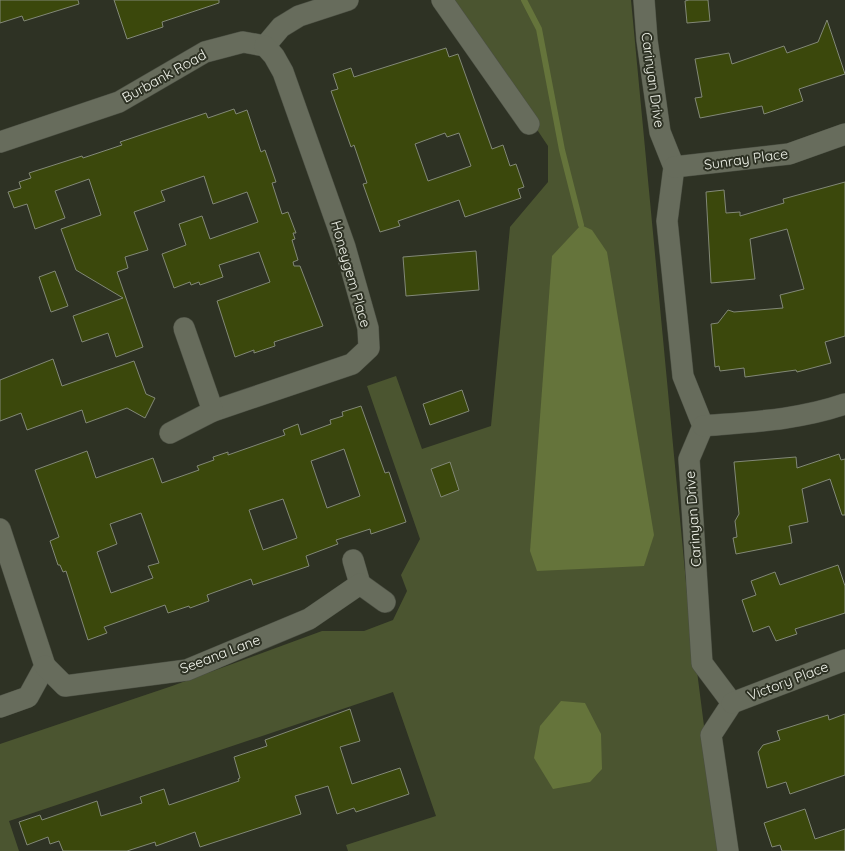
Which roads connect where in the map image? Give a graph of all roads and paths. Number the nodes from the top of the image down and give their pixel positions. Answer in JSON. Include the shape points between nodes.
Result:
{"nodes":[{"id":1,"x":348,"y":0,"type":"edge"},
{"id":2,"x":442,"y":0,"type":"edge"},
{"id":3,"x":644,"y":0,"type":"edge"},
{"id":4,"x":265,"y":46,"type":"junction"},
{"id":5,"x":529,"y":124,"type":"dead end"},
{"id":6,"x":845,"y":134,"type":"edge"},
{"id":7,"x":0,"y":142,"type":"edge"},
{"id":8,"x":674,"y":167,"type":"junction"},
{"id":9,"x":184,"y":328,"type":"dead end"},
{"id":10,"x":845,"y":404,"type":"edge"},
{"id":11,"x":213,"y":411,"type":"junction"},
{"id":12,"x":703,"y":426,"type":"junction"},
{"id":13,"x":170,"y":433,"type":"dead end"},
{"id":14,"x":0,"y":529,"type":"edge"},
{"id":15,"x":353,"y":560,"type":"dead end"},
{"id":16,"x":360,"y":584,"type":"junction"},
{"id":17,"x":386,"y":602,"type":"dead end"},
{"id":18,"x":845,"y":660,"type":"edge"},
{"id":19,"x":45,"y":666,"type":"junction"},
{"id":20,"x":732,"y":703,"type":"junction"},
{"id":21,"x":0,"y":707,"type":"edge"},
{"id":22,"x":728,"y":851,"type":"edge"}],
"edges":[{"from":1,"to":4,"type":"street","via":[[299,16],[281,27]]},
{"from":2,"to":5,"type":"street"},
{"from":3,"to":8,"type":"street","name":"Carinyan Drive","via":[[660,132]]},
{"from":4,"to":7,"type":"street","name":"Burbank Road","via":[[243,42],[206,52],[119,102]]},
{"from":4,"to":11,"type":"street","name":"Honeygem Place","via":[[283,72],[345,247],[368,328],[368,348],[352,364]]},
{"from":6,"to":8,"type":"street","name":"Sunray Place","via":[[789,154]]},
{"from":8,"to":12,"type":"street","name":"Carinyan Drive","via":[[667,221],[683,376]]},
{"from":9,"to":11,"type":"street"},
{"from":10,"to":12,"type":"street","via":[[790,418]]},
{"from":11,"to":13,"type":"street","name":"Honeygem Place"},
{"from":12,"to":20,"type":"street","name":"Carinyan Drive","via":[[689,459],[702,662]]},
{"from":14,"to":19,"type":"street"},
{"from":15,"to":16,"type":"street"},
{"from":16,"to":17,"type":"street"},
{"from":16,"to":19,"type":"street","name":"Seeana Lane","via":[[309,619],[187,670],[65,686]]},
{"from":18,"to":20,"type":"street","name":"Victory Place"},
{"from":19,"to":21,"type":"street","via":[[28,698]]},
{"from":20,"to":22,"type":"street","via":[[711,735]]}]}
